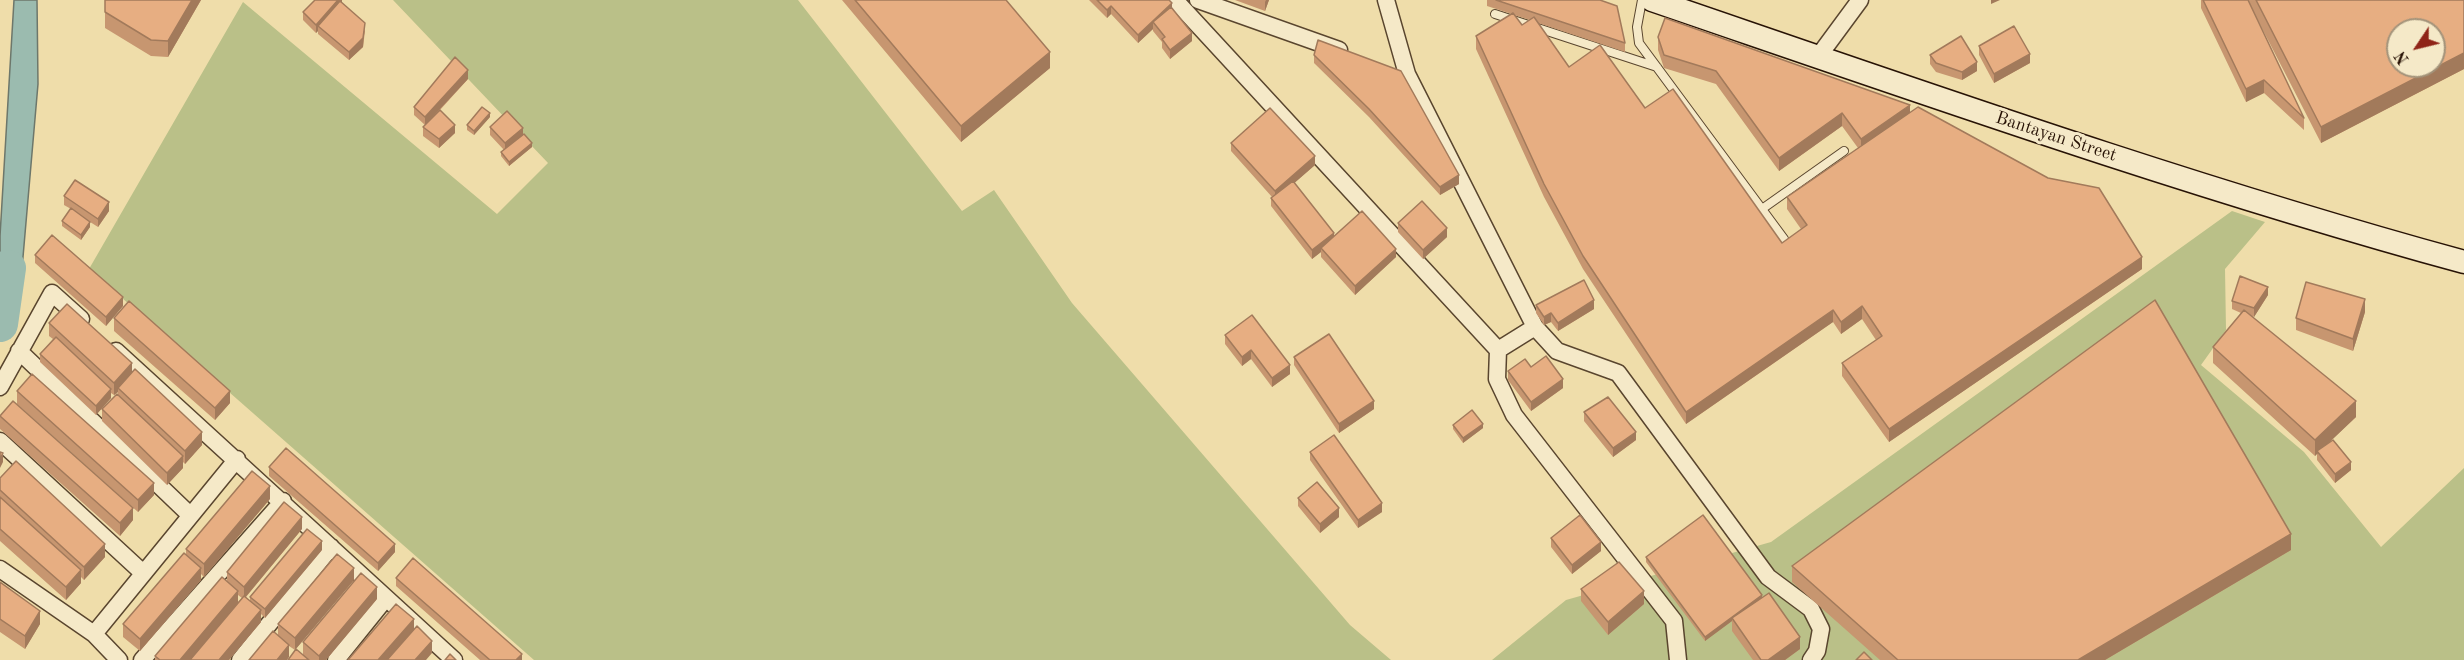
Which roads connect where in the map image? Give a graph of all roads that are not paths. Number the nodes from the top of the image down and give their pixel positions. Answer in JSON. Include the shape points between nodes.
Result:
{"nodes":[{"id":1,"x":1175,"y":0,"type":"edge"},
{"id":2,"x":1198,"y":0,"type":"edge"},
{"id":3,"x":1386,"y":0,"type":"edge"},
{"id":4,"x":1642,"y":0,"type":"edge"},
{"id":5,"x":1652,"y":0,"type":"edge"},
{"id":6,"x":1860,"y":0,"type":"edge"},
{"id":7,"x":1495,"y":14,"type":"dead end"},
{"id":8,"x":1351,"y":54,"type":"edge"},
{"id":9,"x":1818,"y":57,"type":"junction"},
{"id":10,"x":1385,"y":66,"type":"edge"},
{"id":11,"x":1658,"y":67,"type":"junction"},
{"id":12,"x":1407,"y":74,"type":"junction"},
{"id":13,"x":1844,"y":151,"type":"dead end"},
{"id":14,"x":1762,"y":209,"type":"junction"},
{"id":15,"x":1784,"y":239,"type":"edge"},
{"id":16,"x":2464,"y":262,"type":"edge"},
{"id":17,"x":1535,"y":327,"type":"junction"},
{"id":18,"x":1498,"y":350,"type":"junction"},
{"id":19,"x":19,"y":351,"type":"junction"},
{"id":20,"x":0,"y":387,"type":"edge"},
{"id":21,"x":0,"y":441,"type":"edge"},
{"id":22,"x":237,"y":459,"type":"junction"},
{"id":23,"x":283,"y":501,"type":"junction"},
{"id":24,"x":190,"y":515,"type":"junction"},
{"id":25,"x":331,"y":547,"type":"junction"},
{"id":26,"x":0,"y":569,"type":"edge"},
{"id":27,"x":143,"y":573,"type":"junction"},
{"id":28,"x":386,"y":597,"type":"junction"},
{"id":29,"x":94,"y":634,"type":"junction"},
{"id":30,"x":435,"y":654,"type":"edge"},
{"id":31,"x":119,"y":660,"type":"edge"},
{"id":32,"x":142,"y":660,"type":"edge"},
{"id":33,"x":240,"y":660,"type":"edge"},
{"id":34,"x":336,"y":660,"type":"edge"},
{"id":35,"x":454,"y":660,"type":"edge"},
{"id":36,"x":1678,"y":660,"type":"edge"},
{"id":37,"x":1811,"y":660,"type":"edge"}],
"edges":[{"from":1,"to":18,"type":"street"},
{"from":2,"to":8,"type":"street"},
{"from":3,"to":12,"type":"street"},
{"from":4,"to":11,"type":"lane","via":[[1637,27],[1639,43]]},
{"from":5,"to":9,"type":"main road","name":"Bantayan Street"},
{"from":6,"to":9,"type":"street"},
{"from":7,"to":11,"type":"lane"},
{"from":9,"to":16,"type":"main road","name":"Bantayan Street","via":[[2122,159]]},
{"from":10,"to":12,"type":"street"},
{"from":11,"to":14,"type":"lane"},
{"from":12,"to":17,"type":"street"},
{"from":13,"to":14,"type":"lane"},
{"from":14,"to":15,"type":"lane"},
{"from":17,"to":18,"type":"street"},
{"from":17,"to":37,"type":"street","via":[[1557,351],[1618,373],[1768,577],[1811,609],[1821,629]]},
{"from":18,"to":36,"type":"street","via":[[1497,379],[1514,416],[1674,621]]},
{"from":19,"to":20,"type":"street"},
{"from":19,"to":22,"type":"street","via":[[52,293]]},
{"from":19,"to":24,"type":"street"},
{"from":21,"to":27,"type":"street"},
{"from":22,"to":23,"type":"street"},
{"from":22,"to":24,"type":"street"},
{"from":23,"to":25,"type":"street"},
{"from":23,"to":32,"type":"street"},
{"from":24,"to":27,"type":"street"},
{"from":25,"to":28,"type":"street"},
{"from":25,"to":33,"type":"street"},
{"from":26,"to":29,"type":"street"},
{"from":27,"to":29,"type":"street"},
{"from":28,"to":30,"type":"street"},
{"from":28,"to":34,"type":"street"},
{"from":29,"to":31,"type":"street"},
{"from":30,"to":35,"type":"street"}]}
